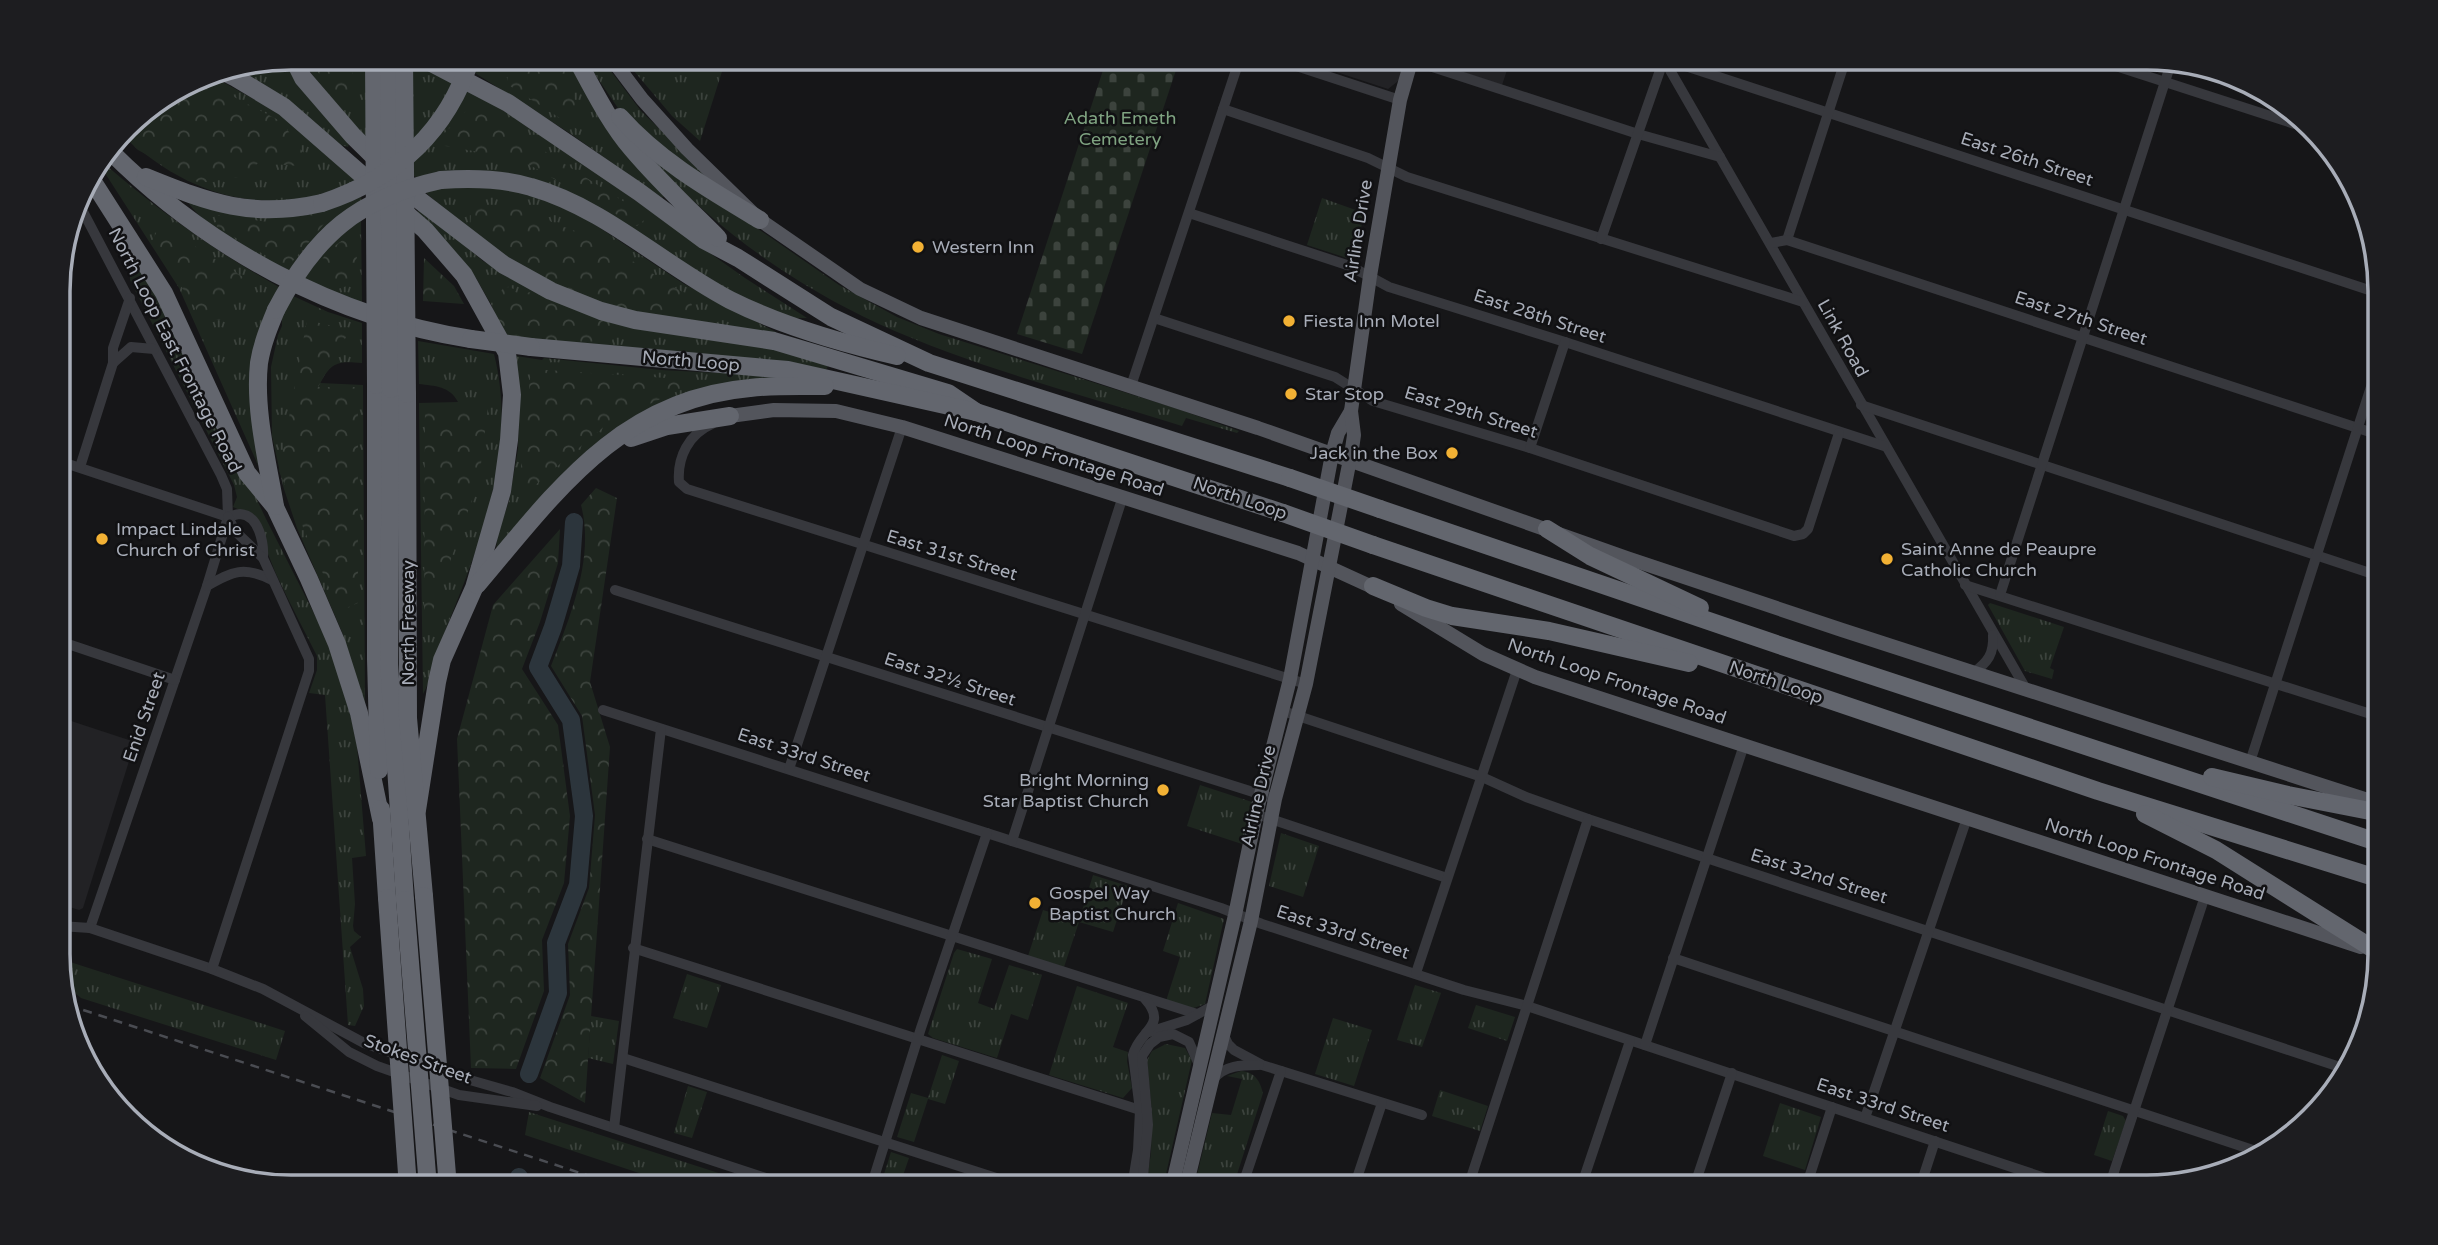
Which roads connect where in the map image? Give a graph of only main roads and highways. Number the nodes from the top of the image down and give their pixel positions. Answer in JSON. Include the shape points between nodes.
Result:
{"nodes":[{"id":1,"x":299,"y":70,"type":"edge"},
{"id":2,"x":375,"y":70,"type":"edge"},
{"id":3,"x":389,"y":70,"type":"edge"},
{"id":4,"x":404,"y":70,"type":"edge"},
{"id":5,"x":445,"y":70,"type":"edge"},
{"id":6,"x":466,"y":70,"type":"edge"},
{"id":7,"x":582,"y":70,"type":"edge"},
{"id":8,"x":585,"y":70,"type":"edge"},
{"id":9,"x":620,"y":70,"type":"edge"},
{"id":10,"x":1409,"y":70,"type":"edge"},
{"id":11,"x":235,"y":78,"type":"edge"},
{"id":12,"x":116,"y":156,"type":"edge"},
{"id":13,"x":130,"y":170,"type":"junction"},
{"id":14,"x":96,"y":187,"type":"edge"},
{"id":15,"x":760,"y":220,"type":"junction"},
{"id":16,"x":738,"y":258,"type":"junction"},
{"id":17,"x":929,"y":363,"type":"junction"},
{"id":18,"x":849,"y":385,"type":"junction"},
{"id":19,"x":391,"y":389,"type":"junction"},
{"id":20,"x":1351,"y":411,"type":"junction"},
{"id":21,"x":976,"y":412,"type":"junction"},
{"id":22,"x":730,"y":416,"type":"joint"},
{"id":23,"x":604,"y":447,"type":"junction"},
{"id":24,"x":1332,"y":454,"type":"junction"},
{"id":25,"x":1350,"y":460,"type":"junction"},
{"id":26,"x":275,"y":507,"type":"junction"},
{"id":27,"x":1546,"y":529,"type":"junction"},
{"id":28,"x":1312,"y":560,"type":"junction"},
{"id":29,"x":1327,"y":567,"type":"junction"},
{"id":30,"x":1373,"y":586,"type":"junction"},
{"id":31,"x":474,"y":588,"type":"junction"},
{"id":32,"x":1779,"y":645,"type":"junction"},
{"id":33,"x":1789,"y":686,"type":"junction"},
{"id":34,"x":2079,"y":743,"type":"junction"},
{"id":35,"x":2098,"y":791,"type":"junction"},
{"id":36,"x":2368,"y":800,"type":"edge"},
{"id":37,"x":417,"y":810,"type":"junction"},
{"id":38,"x":2368,"y":811,"type":"edge"},
{"id":39,"x":381,"y":819,"type":"junction"},
{"id":40,"x":2368,"y":839,"type":"edge"},
{"id":41,"x":2368,"y":875,"type":"edge"},
{"id":42,"x":396,"y":899,"type":"junction"},
{"id":43,"x":2368,"y":946,"type":"edge"},
{"id":44,"x":2368,"y":949,"type":"edge"},
{"id":45,"x":408,"y":1175,"type":"edge"},
{"id":46,"x":427,"y":1175,"type":"edge"},
{"id":47,"x":447,"y":1175,"type":"edge"},
{"id":48,"x":1175,"y":1175,"type":"edge"},
{"id":49,"x":1189,"y":1175,"type":"edge"}],
"edges":[{"from":1,"to":21,"type":"highway","via":[[353,136],[414,195],[504,265],[551,290],[635,320],[774,341],[948,393]]},
{"from":2,"to":19,"type":"highway","name":"North Freeway","bridge":true},
{"from":3,"to":19,"type":"highway","name":"North Freeway","bridge":true},
{"from":4,"to":19,"type":"highway","name":"North Freeway","bridge":true},
{"from":5,"to":16,"type":"highway","name":"North Loop","via":[[508,103],[705,240]]},
{"from":6,"to":13,"type":"highway","bridge":true,"via":[[457,95],[420,145],[377,180],[322,203],[278,210],[218,204]]},
{"from":7,"to":16,"type":"highway","via":[[631,148]]},
{"from":8,"to":15,"type":"highway","via":[[647,144]]},
{"from":9,"to":15,"type":"main road","via":[[687,149]]},
{"from":10,"to":20,"type":"main road","name":"Airline Drive","via":[[1388,167]]},
{"from":11,"to":31,"type":"highway","via":[[284,107],[425,230],[464,275],[507,354],[512,395],[502,491]]},
{"from":12,"to":13,"type":"highway","name":"North Loop"},
{"from":13,"to":18,"type":"highway","name":"North Loop","bridge":true,"via":[[209,233],[259,265],[306,289],[421,329],[531,347],[788,370]]},
{"from":14,"to":26,"type":"highway","via":[[164,293],[247,473]]},
{"from":15,"to":24,"type":"main road","via":[[860,289],[921,318]]},
{"from":16,"to":17,"type":"highway","name":"North Loop","via":[[831,317]]},
{"from":17,"to":26,"type":"highway","bridge":true,"via":[[861,348],[731,300],[591,213],[552,194],[503,181],[441,180],[365,206],[338,227],[305,261],[276,310],[259,364],[259,401]]},
{"from":17,"to":32,"type":"highway","name":"North Loop","bridge":true,"via":[[1290,478]]},
{"from":18,"to":21,"type":"highway","name":"North Loop"},
{"from":18,"to":23,"type":"highway","via":[[748,388],[686,401],[633,426]]},
{"from":19,"to":37,"type":"highway","name":"North Freeway"},
{"from":19,"to":39,"type":"highway","name":"North Freeway","via":[[376,659]]},
{"from":19,"to":42,"type":"highway","name":"North Freeway","via":[[390,664]]},
{"from":20,"to":24,"type":"main road","name":"Airline Drive"},
{"from":20,"to":25,"type":"main road","name":"Airline Drive"},
{"from":21,"to":33,"type":"highway","name":"North Loop","bridge":true},
{"from":22,"to":23,"type":"highway","via":[[667,426]]},
{"from":22,"to":28,"type":"main road","name":"North Loop Frontage Road","via":[[774,410],[836,411],[902,427]]},
{"from":23,"to":31,"type":"highway","via":[[569,479]]},
{"from":24,"to":25,"type":"main road"},
{"from":24,"to":28,"type":"main road","name":"Airline Drive"},
{"from":25,"to":27,"type":"main road"},
{"from":25,"to":29,"type":"main road","name":"Airline Drive"},
{"from":26,"to":39,"type":"highway","via":[[337,644],[359,713]]},
{"from":27,"to":32,"type":"highway","via":[[1590,556]]},
{"from":27,"to":36,"type":"main road"},
{"from":28,"to":29,"type":"main road","name":"North Loop Frontage Road"},
{"from":28,"to":48,"type":"main road","name":"Airline Drive","via":[[1283,711],[1260,794]]},
{"from":29,"to":30,"type":"main road","name":"North Loop Frontage Road"},
{"from":29,"to":49,"type":"main road","name":"Airline Drive","via":[[1306,684],[1270,819],[1251,920]]},
{"from":30,"to":33,"type":"highway","via":[[1452,616],[1549,631]]},
{"from":30,"to":44,"type":"main road","name":"North Loop Frontage Road","via":[[1467,645],[1517,670]]},
{"from":31,"to":37,"type":"highway","via":[[442,660]]},
{"from":32,"to":34,"type":"highway","name":"North Loop"},
{"from":33,"to":35,"type":"highway","name":"North Loop"},
{"from":34,"to":38,"type":"highway"},
{"from":34,"to":40,"type":"highway","name":"North Loop"},
{"from":35,"to":41,"type":"highway","name":"North Loop"},
{"from":35,"to":43,"type":"highway","via":[[2216,850]]},
{"from":37,"to":47,"type":"highway","name":"North Freeway","bridge":true},
{"from":39,"to":42,"type":"highway","name":"North Freeway"},
{"from":42,"to":45,"type":"highway","name":"North Freeway","bridge":true},
{"from":42,"to":46,"type":"highway","name":"North Freeway","bridge":true}]}
